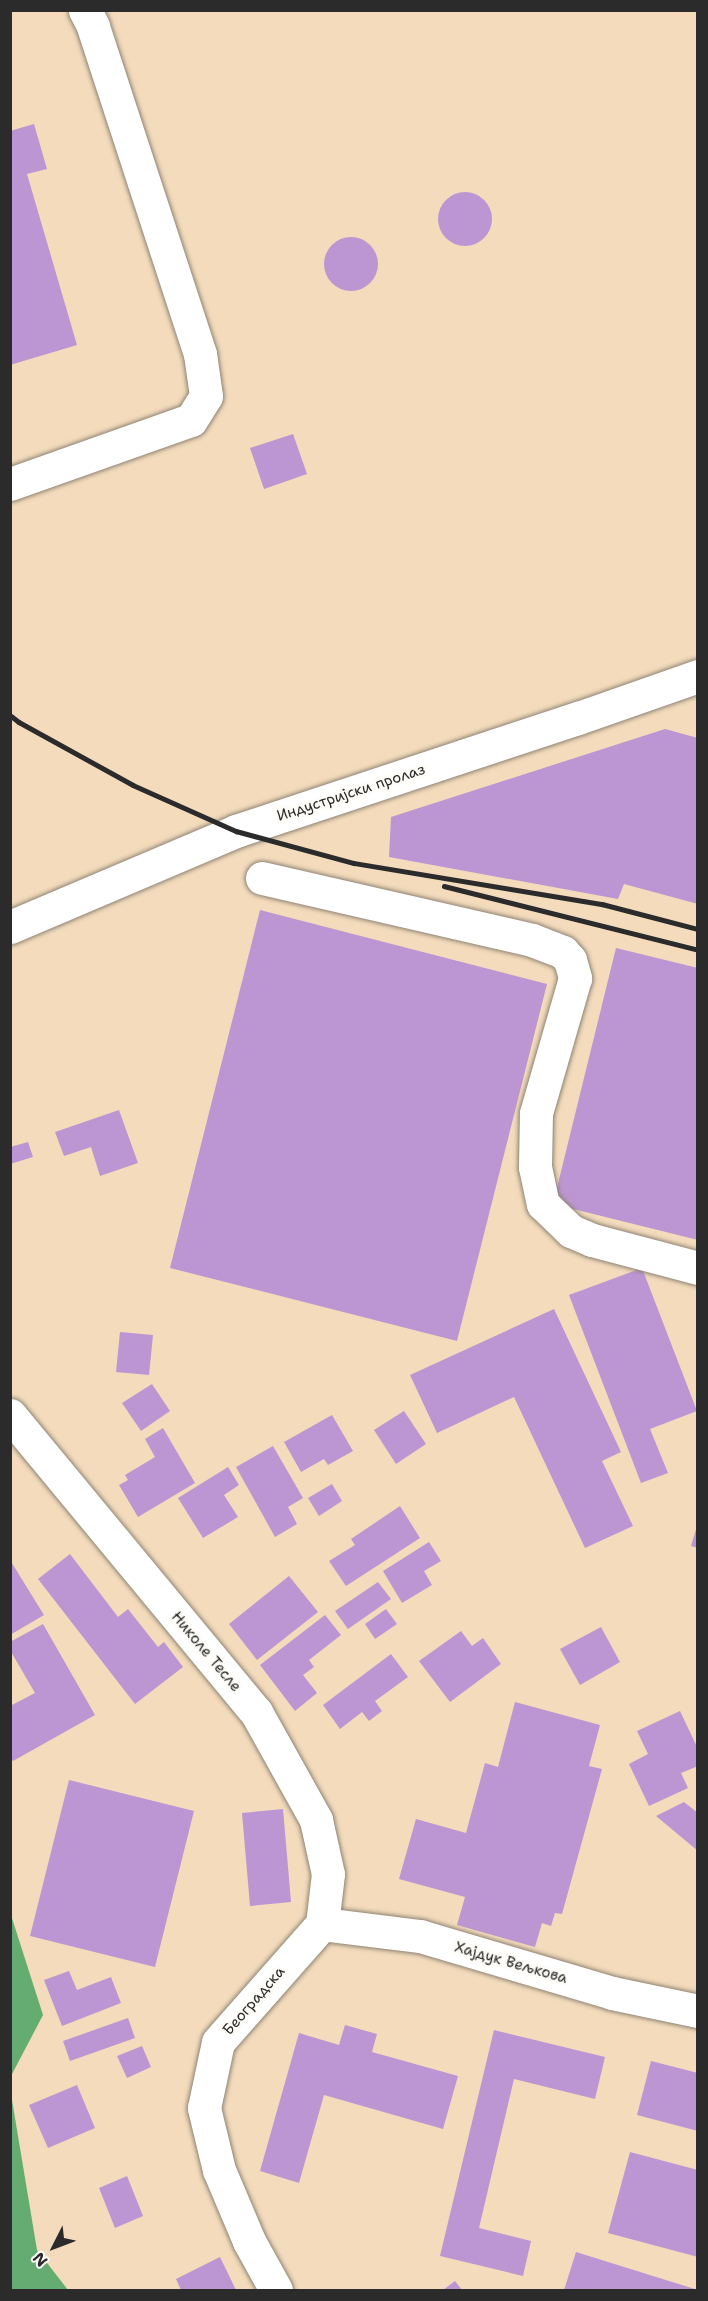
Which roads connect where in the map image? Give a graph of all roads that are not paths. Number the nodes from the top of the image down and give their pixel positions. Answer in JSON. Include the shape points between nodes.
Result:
{"nodes":[{"id":1,"x":85,"y":10,"type":"edge"},
{"id":2,"x":10,"y":484,"type":"edge"},
{"id":3,"x":698,"y":676,"type":"edge"},
{"id":4,"x":262,"y":878,"type":"dead end"},
{"id":5,"x":10,"y":927,"type":"edge"},
{"id":6,"x":698,"y":1268,"type":"edge"},
{"id":7,"x":10,"y":1415,"type":"edge"},
{"id":8,"x":322,"y":1924,"type":"junction"},
{"id":9,"x":698,"y":2011,"type":"edge"},
{"id":10,"x":276,"y":2290,"type":"edge"}],
"edges":[{"from":1,"to":2,"type":"street","via":[[200,354],[206,396],[191,420]]},
{"from":3,"to":5,"type":"street","name":"Индустријски пролаз","via":[[236,831]]},
{"from":4,"to":6,"type":"street","via":[[532,940],[563,952],[570,960],[575,978],[536,1113],[535,1167],[543,1204],[571,1231],[592,1240]]},
{"from":7,"to":8,"type":"street","name":"Николе Тесле","via":[[256,1712],[316,1820],[328,1874]]},
{"from":8,"to":9,"type":"street","name":"Хајдук Вељкова","via":[[420,1936],[612,1993]]},
{"from":8,"to":10,"type":"street","name":"Београдска","via":[[218,2042],[204,2108],[219,2170],[249,2241]]}]}
